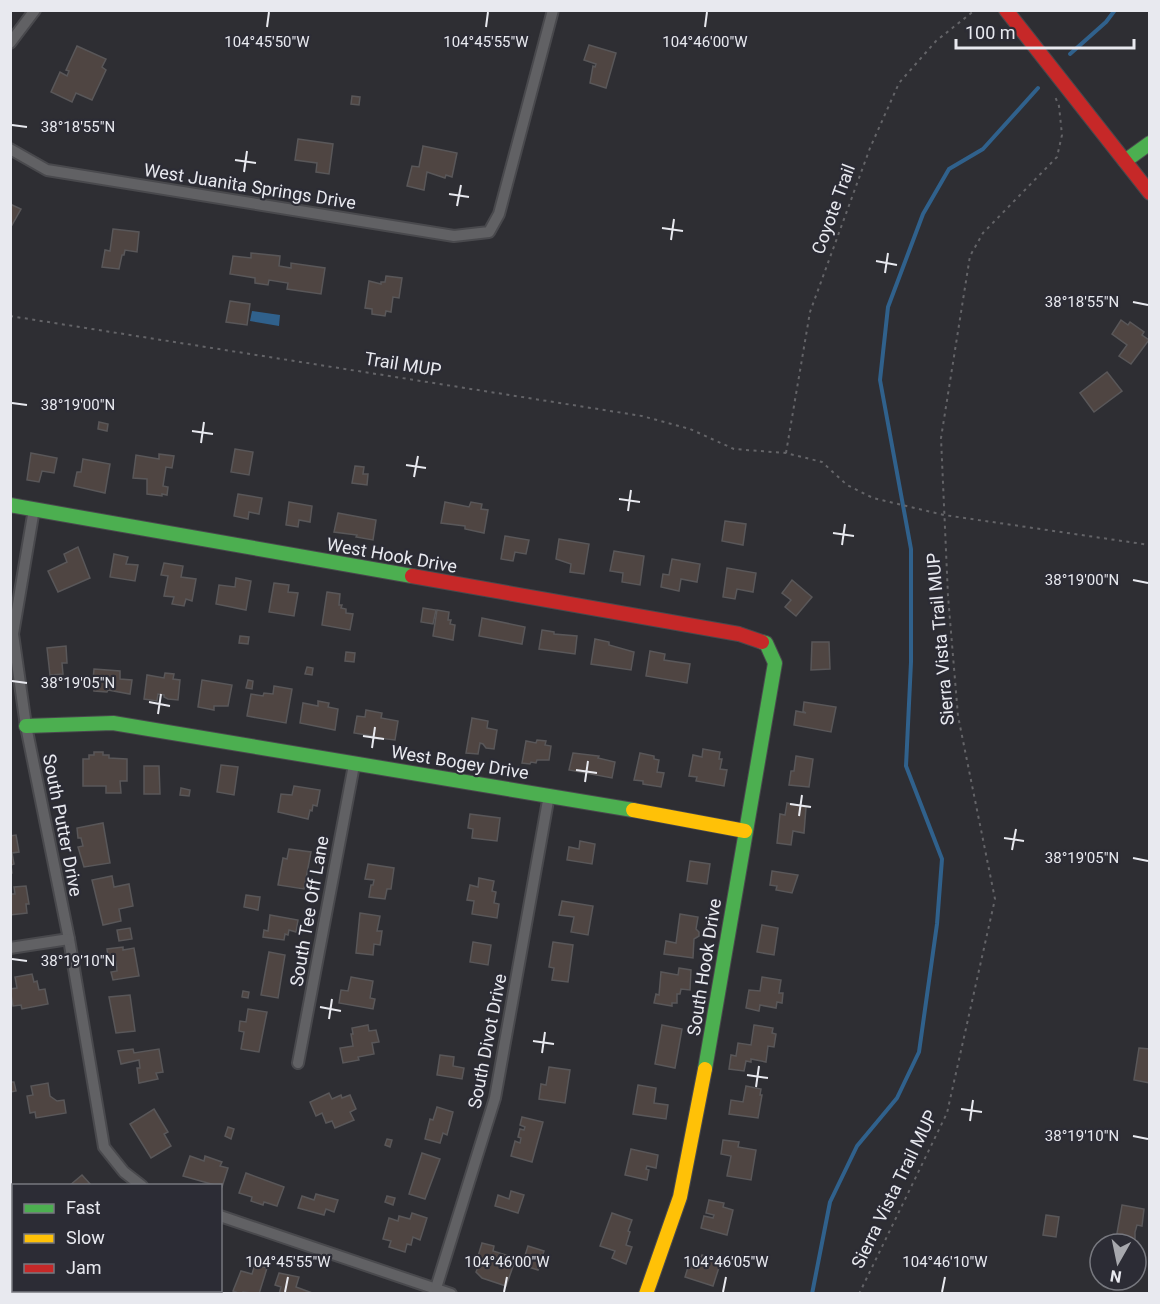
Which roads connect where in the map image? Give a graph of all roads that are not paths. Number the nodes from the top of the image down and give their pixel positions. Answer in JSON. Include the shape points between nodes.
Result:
{"nodes":[{"id":1,"x":35,"y":10,"type":"edge"},
{"id":2,"x":553,"y":10,"type":"edge"},
{"id":3,"x":1006,"y":10,"type":"edge"},
{"id":4,"x":10,"y":43,"type":"edge"},
{"id":5,"x":1149,"y":143,"type":"edge"},
{"id":6,"x":10,"y":149,"type":"edge"},
{"id":7,"x":1125,"y":161,"type":"junction"},
{"id":8,"x":1149,"y":193,"type":"edge"},
{"id":9,"x":10,"y":505,"type":"edge"},
{"id":10,"x":34,"y":509,"type":"junction"},
{"id":11,"x":766,"y":643,"type":"joint"},
{"id":12,"x":26,"y":726,"type":"junction"},
{"id":13,"x":354,"y":765,"type":"junction"},
{"id":14,"x":549,"y":795,"type":"junction"},
{"id":15,"x":745,"y":831,"type":"junction"},
{"id":16,"x":69,"y":939,"type":"junction"},
{"id":17,"x":10,"y":948,"type":"edge"},
{"id":18,"x":298,"y":1063,"type":"dead end"},
{"id":19,"x":141,"y":1184,"type":"edge"},
{"id":20,"x":222,"y":1217,"type":"edge"},
{"id":21,"x":436,"y":1288,"type":"junction"},
{"id":22,"x":451,"y":1293,"type":"edge"},
{"id":23,"x":646,"y":1293,"type":"edge"}],
"edges":[{"from":1,"to":4,"type":"street"},
{"from":2,"to":6,"type":"street","name":"West Juanita Springs Drive","via":[[499,214],[489,232],[454,236],[47,170]]},
{"from":3,"to":7,"type":"street"},
{"from":5,"to":7,"type":"street"},
{"from":7,"to":8,"type":"street"},
{"from":9,"to":10,"type":"street","name":"West Hook Drive"},
{"from":10,"to":11,"type":"street","name":"West Hook Drive","via":[[739,634]]},
{"from":10,"to":12,"type":"street","name":"South Putter Drive","via":[[13,634]]},
{"from":11,"to":15,"type":"street","name":"South Hook Drive","via":[[775,663]]},
{"from":12,"to":13,"type":"street","name":"West Bogey Drive","via":[[113,723]]},
{"from":12,"to":16,"type":"street","name":"South Putter Drive"},
{"from":13,"to":14,"type":"street","name":"West Bogey Drive"},
{"from":13,"to":18,"type":"street","name":"South Tee Off Lane"},
{"from":14,"to":15,"type":"street","name":"West Bogey Drive"},
{"from":14,"to":21,"type":"street","name":"South Divot Drive","via":[[495,1098]]},
{"from":15,"to":23,"type":"street","name":"South Hook Drive","via":[[680,1197]]},
{"from":16,"to":17,"type":"street"},
{"from":16,"to":19,"type":"street","name":"South Putter Drive","via":[[105,1147],[124,1172]]},
{"from":20,"to":21,"type":"street"},
{"from":21,"to":22,"type":"street"}]}
